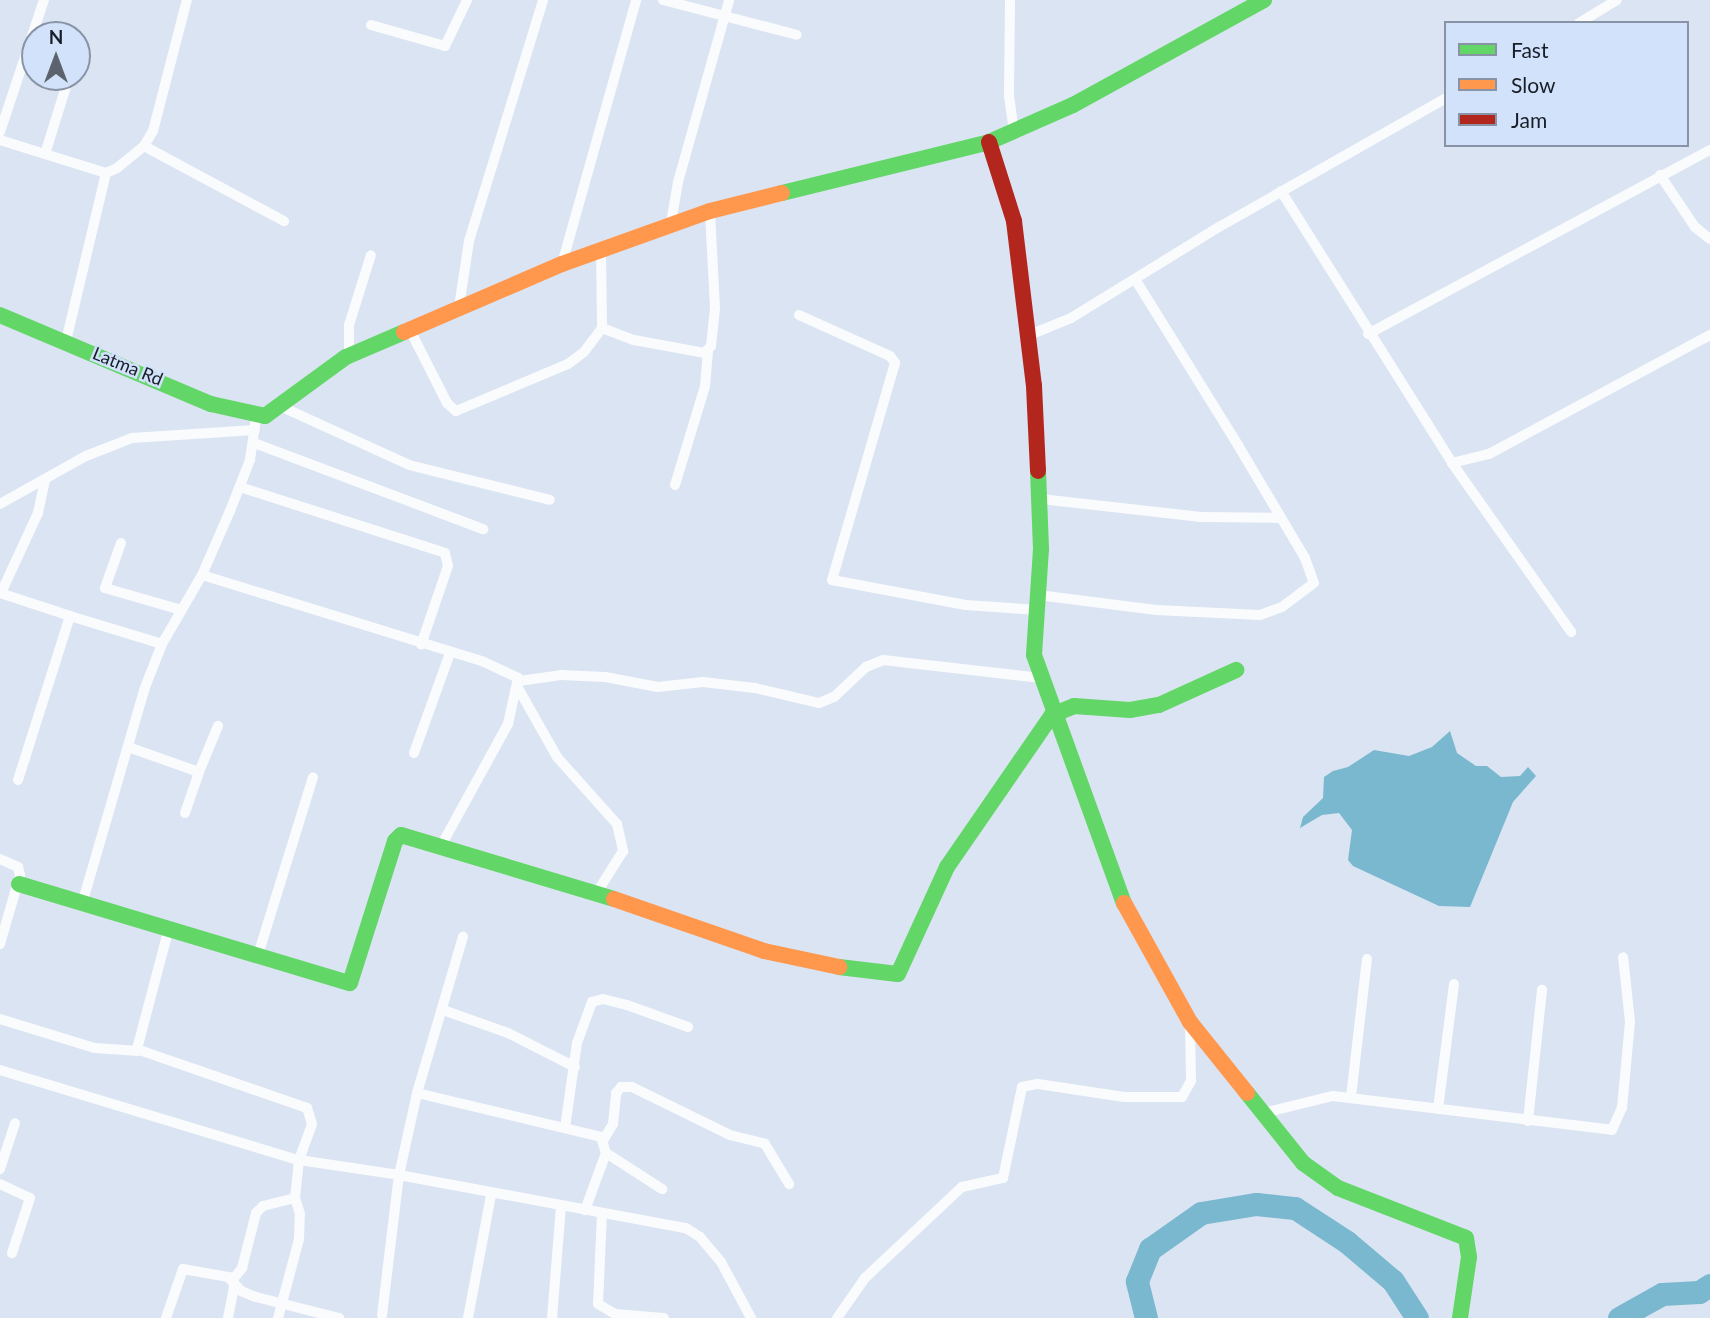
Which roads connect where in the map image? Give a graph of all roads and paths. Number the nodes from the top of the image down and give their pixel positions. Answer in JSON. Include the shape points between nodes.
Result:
{"nodes":[{"id":1,"x":44,"y":0,"type":"edge"},
{"id":2,"x":187,"y":0,"type":"edge"},
{"id":3,"x":467,"y":0,"type":"edge"},
{"id":4,"x":543,"y":0,"type":"edge"},
{"id":5,"x":636,"y":0,"type":"edge"},
{"id":6,"x":663,"y":0,"type":"edge"},
{"id":7,"x":729,"y":0,"type":"edge"},
{"id":8,"x":1010,"y":0,"type":"edge"},
{"id":9,"x":1264,"y":0,"type":"edge"},
{"id":10,"x":1617,"y":0,"type":"edge"},
{"id":11,"x":724,"y":16,"type":"junction"},
{"id":12,"x":1582,"y":21,"type":"edge"},
{"id":13,"x":371,"y":25,"type":"dead end"},
{"id":14,"x":797,"y":35,"type":"dead end"},
{"id":15,"x":65,"y":91,"type":"edge"},
{"id":16,"x":1444,"y":99,"type":"edge"},
{"id":17,"x":0,"y":132,"type":"edge"},
{"id":18,"x":1014,"y":132,"type":"junction"},
{"id":19,"x":0,"y":140,"type":"edge"},
{"id":20,"x":989,"y":142,"type":"junction"},
{"id":21,"x":144,"y":146,"type":"junction"},
{"id":22,"x":1710,"y":150,"type":"edge"},
{"id":23,"x":46,"y":154,"type":"junction"},
{"id":24,"x":106,"y":173,"type":"junction"},
{"id":25,"x":1660,"y":175,"type":"junction"},
{"id":26,"x":1281,"y":191,"type":"junction"},
{"id":27,"x":710,"y":211,"type":"junction"},
{"id":28,"x":284,"y":222,"type":"dead end"},
{"id":29,"x":671,"y":223,"type":"junction"},
{"id":30,"x":1710,"y":239,"type":"edge"},
{"id":31,"x":601,"y":248,"type":"junction"},
{"id":32,"x":371,"y":255,"type":"dead end"},
{"id":33,"x":562,"y":264,"type":"junction"},
{"id":34,"x":1135,"y":279,"type":"junction"},
{"id":35,"x":459,"y":307,"type":"junction"},
{"id":36,"x":799,"y":315,"type":"dead end"},
{"id":37,"x":1,"y":320,"type":"edge"},
{"id":38,"x":602,"y":328,"type":"junction"},
{"id":39,"x":410,"y":330,"type":"junction"},
{"id":40,"x":1368,"y":334,"type":"junction"},
{"id":41,"x":1710,"y":335,"type":"edge"},
{"id":42,"x":1027,"y":336,"type":"junction"},
{"id":43,"x":66,"y":341,"type":"junction"},
{"id":44,"x":708,"y":351,"type":"junction"},
{"id":45,"x":349,"y":356,"type":"junction"},
{"id":46,"x":282,"y":407,"type":"junction"},
{"id":47,"x":256,"y":424,"type":"junction"},
{"id":48,"x":254,"y":443,"type":"junction"},
{"id":49,"x":1452,"y":463,"type":"junction"},
{"id":50,"x":45,"y":479,"type":"junction"},
{"id":51,"x":675,"y":485,"type":"dead end"},
{"id":52,"x":240,"y":486,"type":"junction"},
{"id":53,"x":1041,"y":499,"type":"junction"},
{"id":54,"x":550,"y":500,"type":"dead end"},
{"id":55,"x":0,"y":503,"type":"edge"},
{"id":56,"x":1280,"y":518,"type":"junction"},
{"id":57,"x":483,"y":529,"type":"dead end"},
{"id":58,"x":121,"y":543,"type":"dead end"},
{"id":59,"x":202,"y":575,"type":"junction"},
{"id":60,"x":1,"y":593,"type":"edge"},
{"id":61,"x":1037,"y":602,"type":"junction"},
{"id":62,"x":181,"y":610,"type":"junction"},
{"id":63,"x":70,"y":616,"type":"junction"},
{"id":64,"x":1571,"y":632,"type":"dead end"},
{"id":65,"x":162,"y":644,"type":"junction"},
{"id":66,"x":421,"y":645,"type":"junction"},
{"id":67,"x":450,"y":653,"type":"junction"},
{"id":68,"x":1236,"y":670,"type":"dead end"},
{"id":69,"x":1040,"y":678,"type":"junction"},
{"id":70,"x":519,"y":685,"type":"junction"},
{"id":71,"x":1052,"y":715,"type":"junction"},
{"id":72,"x":218,"y":726,"type":"dead end"},
{"id":73,"x":128,"y":747,"type":"junction"},
{"id":74,"x":414,"y":753,"type":"dead end"},
{"id":75,"x":199,"y":772,"type":"junction"},
{"id":76,"x":313,"y":777,"type":"dead end"},
{"id":77,"x":18,"y":780,"type":"dead end"},
{"id":78,"x":186,"y":814,"type":"dead end"},
{"id":79,"x":441,"y":846,"type":"junction"},
{"id":80,"x":0,"y":859,"type":"edge"},
{"id":81,"x":19,"y":884,"type":"junction"},
{"id":82,"x":596,"y":894,"type":"junction"},
{"id":83,"x":82,"y":904,"type":"junction"},
{"id":84,"x":168,"y":932,"type":"junction"},
{"id":85,"x":463,"y":937,"type":"dead end"},
{"id":86,"x":0,"y":944,"type":"edge"},
{"id":87,"x":258,"y":955,"type":"junction"},
{"id":88,"x":1623,"y":957,"type":"dead end"},
{"id":89,"x":1367,"y":959,"type":"dead end"},
{"id":90,"x":1454,"y":984,"type":"dead end"},
{"id":91,"x":1542,"y":990,"type":"dead end"},
{"id":92,"x":443,"y":1010,"type":"junction"},
{"id":93,"x":0,"y":1019,"type":"edge"},
{"id":94,"x":1190,"y":1022,"type":"junction"},
{"id":95,"x":688,"y":1027,"type":"dead end"},
{"id":96,"x":138,"y":1051,"type":"junction"},
{"id":97,"x":575,"y":1067,"type":"junction"},
{"id":98,"x":0,"y":1070,"type":"edge"},
{"id":99,"x":416,"y":1093,"type":"junction"},
{"id":100,"x":1351,"y":1097,"type":"junction"},
{"id":101,"x":1438,"y":1109,"type":"junction"},
{"id":102,"x":1264,"y":1113,"type":"junction"},
{"id":103,"x":1528,"y":1121,"type":"junction"},
{"id":104,"x":15,"y":1123,"type":"dead end"},
{"id":105,"x":565,"y":1128,"type":"junction"},
{"id":106,"x":604,"y":1139,"type":"junction"},
{"id":107,"x":606,"y":1153,"type":"junction"},
{"id":108,"x":299,"y":1160,"type":"junction"},
{"id":109,"x":0,"y":1169,"type":"edge"},
{"id":110,"x":399,"y":1175,"type":"junction"},
{"id":111,"x":0,"y":1184,"type":"edge"},
{"id":112,"x":789,"y":1184,"type":"dead end"},
{"id":113,"x":662,"y":1189,"type":"dead end"},
{"id":114,"x":491,"y":1195,"type":"junction"},
{"id":115,"x":295,"y":1198,"type":"junction"},
{"id":116,"x":561,"y":1207,"type":"junction"},
{"id":117,"x":585,"y":1210,"type":"junction"},
{"id":118,"x":601,"y":1213,"type":"junction"},
{"id":119,"x":12,"y":1253,"type":"dead end"},
{"id":120,"x":232,"y":1282,"type":"junction"},
{"id":121,"x":282,"y":1306,"type":"junction"},
{"id":122,"x":382,"y":1315,"type":"dead end"},
{"id":123,"x":166,"y":1318,"type":"edge"},
{"id":124,"x":228,"y":1318,"type":"edge"},
{"id":125,"x":278,"y":1318,"type":"edge"},
{"id":126,"x":339,"y":1318,"type":"edge"},
{"id":127,"x":468,"y":1318,"type":"edge"},
{"id":128,"x":552,"y":1318,"type":"edge"},
{"id":129,"x":664,"y":1318,"type":"edge"},
{"id":130,"x":751,"y":1318,"type":"edge"},
{"id":131,"x":837,"y":1318,"type":"edge"},
{"id":132,"x":1460,"y":1318,"type":"edge"}],
"edges":[{"from":1,"to":17,"type":"street"},
{"from":2,"to":21,"type":"street","via":[[158,120]]},
{"from":3,"to":13,"type":"street","via":[[445,46]]},
{"from":4,"to":35,"type":"street","via":[[469,241]]},
{"from":5,"to":33,"type":"street"},
{"from":6,"to":11,"type":"street"},
{"from":7,"to":11,"type":"street"},
{"from":8,"to":18,"type":"street"},
{"from":9,"to":18,"type":"street","via":[[1095,94]]},
{"from":10,"to":12,"type":"street"},
{"from":11,"to":14,"type":"street"},
{"from":11,"to":29,"type":"street"},
{"from":15,"to":23,"type":"street"},
{"from":16,"to":26,"type":"street"},
{"from":18,"to":20,"type":"street"},
{"from":19,"to":23,"type":"street"},
{"from":20,"to":27,"type":"street"},
{"from":20,"to":42,"type":"street","via":[[1014,221]]},
{"from":21,"to":24,"type":"street"},
{"from":21,"to":28,"type":"street"},
{"from":22,"to":25,"type":"street"},
{"from":23,"to":24,"type":"street"},
{"from":24,"to":43,"type":"street"},
{"from":25,"to":30,"type":"street","via":[[1695,227]]},
{"from":25,"to":40,"type":"street"},
{"from":26,"to":34,"type":"street"},
{"from":26,"to":40,"type":"street"},
{"from":27,"to":29,"type":"street"},
{"from":27,"to":44,"type":"street","via":[[715,308]]},
{"from":29,"to":31,"type":"street"},
{"from":31,"to":33,"type":"street"},
{"from":31,"to":38,"type":"street"},
{"from":32,"to":45,"type":"street","via":[[349,325]]},
{"from":33,"to":35,"type":"street"},
{"from":34,"to":42,"type":"street","via":[[1071,318]]},
{"from":34,"to":56,"type":"street"},
{"from":35,"to":39,"type":"street"},
{"from":36,"to":61,"type":"street","via":[[890,356],[895,363],[832,580],[966,605]]},
{"from":37,"to":43,"type":"street","name":"Latma Rd"},
{"from":38,"to":39,"type":"street","via":[[568,364],[456,411],[447,403]]},
{"from":38,"to":44,"type":"street","via":[[684,351]]},
{"from":39,"to":45,"type":"street"},
{"from":40,"to":49,"type":"street"},
{"from":41,"to":49,"type":"street","via":[[1489,454]]},
{"from":42,"to":53,"type":"street"},
{"from":43,"to":47,"type":"street","name":"Latma Rd"},
{"from":44,"to":51,"type":"street","via":[[705,386]]},
{"from":45,"to":46,"type":"street","via":[[315,377]]},
{"from":46,"to":47,"type":"street"},
{"from":46,"to":54,"type":"street","via":[[409,465]]},
{"from":47,"to":48,"type":"street"},
{"from":47,"to":50,"type":"street","via":[[132,438]]},
{"from":48,"to":52,"type":"street"},
{"from":48,"to":57,"type":"street"},
{"from":49,"to":64,"type":"street"},
{"from":50,"to":55,"type":"street"},
{"from":50,"to":60,"type":"street","via":[[38,513]]},
{"from":52,"to":59,"type":"street"},
{"from":52,"to":66,"type":"street","via":[[445,553],[448,566]]},
{"from":53,"to":56,"type":"street","via":[[1201,517]]},
{"from":53,"to":61,"type":"street"},
{"from":56,"to":61,"type":"street","via":[[1314,583],[1268,614]]},
{"from":58,"to":62,"type":"street","via":[[105,588]]},
{"from":59,"to":62,"type":"street"},
{"from":59,"to":66,"type":"street"},
{"from":60,"to":63,"type":"street"},
{"from":61,"to":69,"type":"street","via":[[1034,654]]},
{"from":62,"to":65,"type":"street"},
{"from":63,"to":65,"type":"street"},
{"from":63,"to":77,"type":"street"},
{"from":65,"to":73,"type":"street"},
{"from":66,"to":67,"type":"street"},
{"from":67,"to":70,"type":"street","via":[[484,662]]},
{"from":67,"to":74,"type":"street"},
{"from":68,"to":71,"type":"street","via":[[1159,705],[1130,710],[1074,706]]},
{"from":69,"to":70,"type":"street","via":[[883,660],[866,667],[834,697],[819,703],[703,682],[658,687],[605,677],[561,676]]},
{"from":69,"to":71,"type":"street"},
{"from":70,"to":79,"type":"street","via":[[501,738],[461,802]]},
{"from":70,"to":82,"type":"street","via":[[557,757],[617,824],[623,843],[620,861]]},
{"from":71,"to":82,"type":"street","via":[[947,867],[898,974],[860,972],[764,951]]},
{"from":71,"to":94,"type":"street","via":[[1117,891]]},
{"from":72,"to":75,"type":"street"},
{"from":73,"to":75,"type":"street"},
{"from":73,"to":83,"type":"street"},
{"from":75,"to":78,"type":"street"},
{"from":76,"to":87,"type":"street"},
{"from":79,"to":82,"type":"street"},
{"from":79,"to":87,"type":"street","via":[[397,837],[351,983]]},
{"from":80,"to":81,"type":"street","via":[[18,867]]},
{"from":81,"to":83,"type":"street"},
{"from":81,"to":86,"type":"street"},
{"from":83,"to":84,"type":"street"},
{"from":84,"to":87,"type":"street"},
{"from":84,"to":96,"type":"street","via":[[136,1042]]},
{"from":85,"to":92,"type":"street"},
{"from":88,"to":103,"type":"street","via":[[1630,1022],[1615,1128],[1602,1131]]},
{"from":89,"to":100,"type":"street"},
{"from":90,"to":101,"type":"street"},
{"from":91,"to":103,"type":"street"},
{"from":92,"to":97,"type":"street","via":[[508,1033]]},
{"from":92,"to":99,"type":"street"},
{"from":93,"to":96,"type":"street","via":[[95,1048]]},
{"from":94,"to":102,"type":"street"},
{"from":94,"to":131,"type":"street","via":[[1191,1081],[1182,1097],[1124,1097],[1038,1084],[1023,1087],[1005,1175],[962,1187],[865,1278]]},
{"from":95,"to":97,"type":"street","via":[[627,1005],[596,1000],[586,1015]]},
{"from":96,"to":108,"type":"street","via":[[307,1108],[312,1124]]},
{"from":97,"to":105,"type":"street"},
{"from":98,"to":108,"type":"street"},
{"from":99,"to":105,"type":"street"},
{"from":99,"to":110,"type":"street"},
{"from":100,"to":101,"type":"street"},
{"from":100,"to":102,"type":"street","via":[[1311,1098]]},
{"from":101,"to":103,"type":"street"},
{"from":102,"to":132,"type":"street","via":[[1314,1172],[1351,1194],[1457,1232],[1468,1242]]},
{"from":104,"to":109,"type":"street"},
{"from":105,"to":106,"type":"street"},
{"from":106,"to":107,"type":"street"},
{"from":106,"to":112,"type":"street","via":[[613,1124],[616,1093],[621,1087],[632,1087],[730,1135],[765,1144]]},
{"from":107,"to":113,"type":"street"},
{"from":107,"to":117,"type":"street"},
{"from":108,"to":110,"type":"street"},
{"from":108,"to":115,"type":"street"},
{"from":110,"to":114,"type":"street"},
{"from":110,"to":122,"type":"street","via":[[391,1270]]},
{"from":111,"to":119,"type":"street","via":[[30,1198]]},
{"from":114,"to":116,"type":"street"},
{"from":114,"to":127,"type":"street"},
{"from":115,"to":120,"type":"street","via":[[259,1209],[242,1268]]},
{"from":115,"to":121,"type":"street","via":[[300,1231]]},
{"from":116,"to":117,"type":"street"},
{"from":116,"to":128,"type":"street"},
{"from":117,"to":118,"type":"street"},
{"from":118,"to":129,"type":"street","via":[[597,1304],[615,1314]]},
{"from":118,"to":130,"type":"street","via":[[687,1228],[700,1237],[721,1262]]},
{"from":120,"to":121,"type":"street"},
{"from":120,"to":123,"type":"street","via":[[183,1269]]},
{"from":120,"to":124,"type":"street"},
{"from":121,"to":125,"type":"street"},
{"from":121,"to":126,"type":"street"}]}
